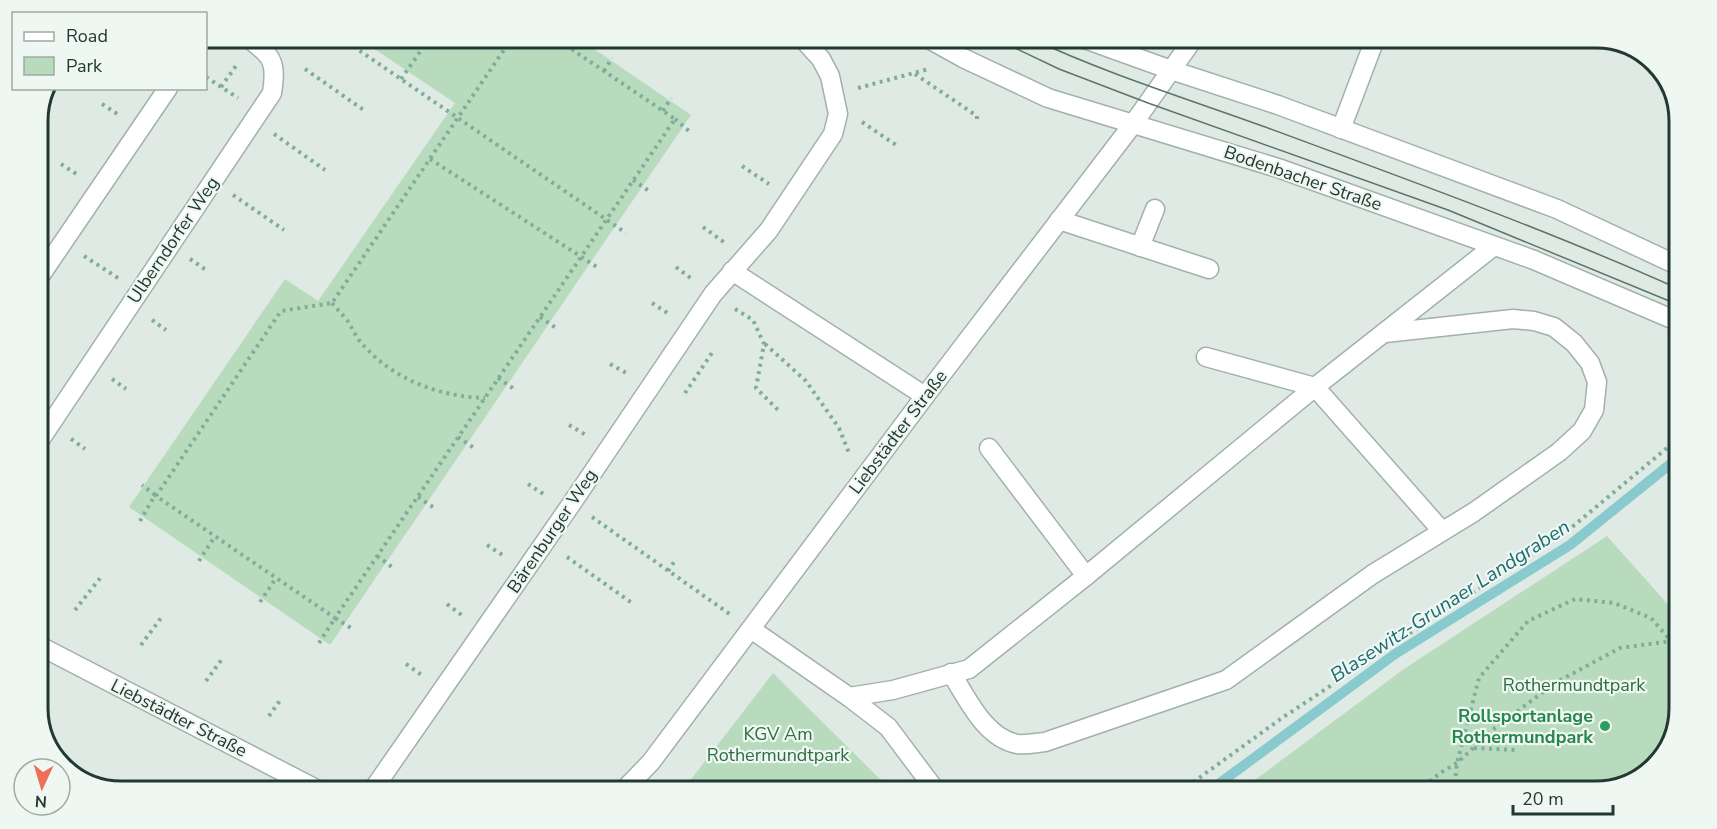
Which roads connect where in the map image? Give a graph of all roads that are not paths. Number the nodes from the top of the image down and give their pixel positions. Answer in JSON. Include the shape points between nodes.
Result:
{"nodes":[{"id":1,"x":262,"y":48,"type":"edge"},
{"id":2,"x":811,"y":48,"type":"edge"},
{"id":3,"x":945,"y":48,"type":"edge"},
{"id":4,"x":1110,"y":48,"type":"edge"},
{"id":5,"x":1187,"y":48,"type":"edge"},
{"id":6,"x":1372,"y":48,"type":"edge"},
{"id":7,"x":1171,"y":70,"type":"junction"},
{"id":8,"x":167,"y":90,"type":"edge"},
{"id":9,"x":1133,"y":124,"type":"junction"},
{"id":10,"x":1341,"y":129,"type":"junction"},
{"id":11,"x":1155,"y":209,"type":"dead end"},
{"id":12,"x":1059,"y":220,"type":"junction"},
{"id":13,"x":1494,"y":246,"type":"junction"},
{"id":14,"x":1140,"y":247,"type":"junction"},
{"id":15,"x":1669,"y":261,"type":"edge"},
{"id":16,"x":48,"y":264,"type":"edge"},
{"id":17,"x":1209,"y":269,"type":"dead end"},
{"id":18,"x":732,"y":271,"type":"junction"},
{"id":19,"x":1669,"y":318,"type":"edge"},
{"id":20,"x":1385,"y":333,"type":"junction"},
{"id":21,"x":1206,"y":357,"type":"dead end"},
{"id":22,"x":1316,"y":387,"type":"junction"},
{"id":23,"x":925,"y":396,"type":"junction"},
{"id":24,"x":48,"y":428,"type":"edge"},
{"id":25,"x":989,"y":448,"type":"dead end"},
{"id":26,"x":1442,"y":531,"type":"junction"},
{"id":27,"x":1086,"y":576,"type":"junction"},
{"id":28,"x":751,"y":629,"type":"junction"},
{"id":29,"x":48,"y":654,"type":"edge"},
{"id":30,"x":951,"y":674,"type":"junction"},
{"id":31,"x":849,"y":697,"type":"junction"},
{"id":32,"x":298,"y":781,"type":"edge"},
{"id":33,"x":380,"y":781,"type":"edge"},
{"id":34,"x":633,"y":781,"type":"edge"},
{"id":35,"x":928,"y":781,"type":"edge"}],
"edges":[{"from":1,"to":24,"type":"street","name":"Ulberndorfer Weg","via":[[273,66],[272,93]]},
{"from":2,"to":18,"type":"street","name":"Bärenburger Weg","via":[[821,59],[835,94],[838,114],[833,134],[769,230]]},
{"from":3,"to":9,"type":"street","name":"Bodenbacher Straße","via":[[1048,98]]},
{"from":4,"to":7,"type":"street"},
{"from":5,"to":7,"type":"street","name":"Liebstädter Straße"},
{"from":6,"to":10,"type":"street"},
{"from":7,"to":9,"type":"street","name":"Liebstädter Straße"},
{"from":7,"to":10,"type":"street"},
{"from":8,"to":16,"type":"street"},
{"from":9,"to":12,"type":"street","name":"Liebstädter Straße"},
{"from":9,"to":13,"type":"street","name":"Bodenbacher Straße","via":[[1244,156]]},
{"from":10,"to":15,"type":"street","via":[[1557,209]]},
{"from":11,"to":14,"type":"street"},
{"from":12,"to":14,"type":"street"},
{"from":12,"to":23,"type":"street","name":"Liebstädter Straße"},
{"from":13,"to":19,"type":"street","name":"Bodenbacher Straße"},
{"from":13,"to":20,"type":"street"},
{"from":14,"to":17,"type":"street"},
{"from":18,"to":23,"type":"street"},
{"from":18,"to":33,"type":"street","name":"Bärenburger Weg"},
{"from":20,"to":22,"type":"street"},
{"from":20,"to":26,"type":"street","via":[[1512,319],[1534,321],[1554,327],[1574,343],[1590,363],[1598,382],[1594,410],[1582,431],[1559,452]]},
{"from":21,"to":22,"type":"street"},
{"from":22,"to":26,"type":"street"},
{"from":22,"to":27,"type":"street"},
{"from":23,"to":28,"type":"street","name":"Liebstädter Straße"},
{"from":25,"to":27,"type":"street"},
{"from":26,"to":30,"type":"street","via":[[1372,574],[1226,680],[1045,742],[1018,744],[998,737]]},
{"from":27,"to":30,"type":"street","via":[[969,669]]},
{"from":28,"to":31,"type":"street"},
{"from":28,"to":34,"type":"street","name":"Liebstädter Straße"},
{"from":29,"to":32,"type":"street","name":"Liebstädter Straße"},
{"from":30,"to":31,"type":"street"},
{"from":31,"to":35,"type":"street","via":[[888,727]]}]}
